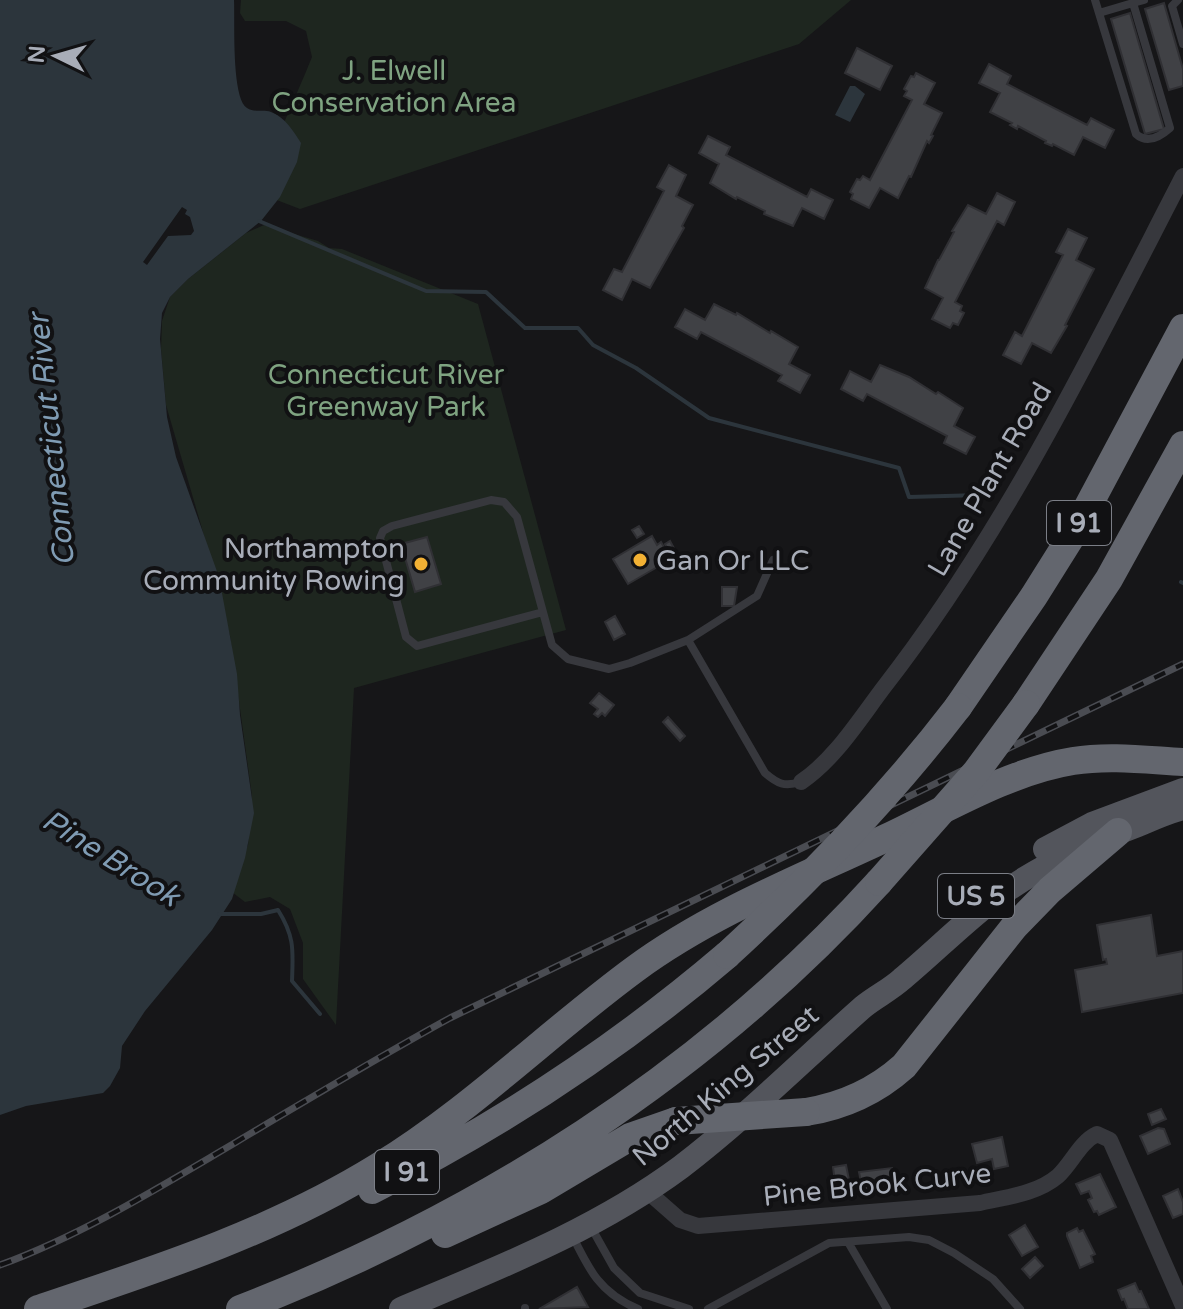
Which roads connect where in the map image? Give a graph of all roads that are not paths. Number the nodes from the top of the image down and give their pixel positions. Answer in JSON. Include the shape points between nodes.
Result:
{"nodes":[{"id":1,"x":1095,"y":0,"type":"edge"},
{"id":2,"x":1144,"y":0,"type":"edge"},
{"id":3,"x":1178,"y":0,"type":"edge"},
{"id":4,"x":1133,"y":3,"type":"junction"},
{"id":5,"x":1099,"y":13,"type":"junction"},
{"id":6,"x":1183,"y":44,"type":"edge"},
{"id":7,"x":1183,"y":176,"type":"edge"},
{"id":8,"x":1183,"y":328,"type":"edge"},
{"id":9,"x":1183,"y":445,"type":"edge"},
{"id":10,"x":773,"y":560,"type":"dead end"},
{"id":11,"x":543,"y":612,"type":"junction"},
{"id":12,"x":688,"y":640,"type":"junction"},
{"id":13,"x":1183,"y":762,"type":"edge"},
{"id":14,"x":801,"y":782,"type":"joint"},
{"id":15,"x":1183,"y":790,"type":"edge"},
{"id":16,"x":1183,"y":808,"type":"edge"},
{"id":17,"x":1118,"y":832,"type":"junction"},
{"id":18,"x":866,"y":1004,"type":"junction"},
{"id":19,"x":647,"y":1191,"type":"junction"},
{"id":20,"x":580,"y":1230,"type":"junction"},
{"id":21,"x":848,"y":1242,"type":"junction"},
{"id":22,"x":278,"y":1294,"type":"junction"},
{"id":23,"x":654,"y":1304,"type":"edge"},
{"id":24,"x":1183,"y":1306,"type":"edge"},
{"id":25,"x":38,"y":1309,"type":"edge"},
{"id":26,"x":45,"y":1309,"type":"edge"},
{"id":27,"x":240,"y":1309,"type":"edge"},
{"id":28,"x":401,"y":1309,"type":"edge"},
{"id":29,"x":638,"y":1309,"type":"edge"},
{"id":30,"x":689,"y":1309,"type":"edge"},
{"id":31,"x":708,"y":1309,"type":"edge"},
{"id":32,"x":887,"y":1309,"type":"edge"},
{"id":33,"x":1020,"y":1309,"type":"edge"}],
"edges":[{"from":1,"to":5,"type":"lane"},
{"from":2,"to":4,"type":"lane"},
{"from":3,"to":6,"type":"lane","via":[[1172,6]]},
{"from":4,"to":5,"type":"lane"},
{"from":4,"to":5,"type":"lane","via":[[1170,128],[1150,139],[1136,134]]},
{"from":7,"to":14,"type":"street","name":"Lane Plant Road","via":[[1057,418],[962,580],[850,732]]},
{"from":8,"to":26,"type":"highway","number":"I 91","bridge":true,"via":[[1076,529],[958,707],[870,813],[727,955],[558,1084],[399,1176],[218,1257]]},
{"from":9,"to":22,"type":"highway","number":"I 91","bridge":true,"via":[[1109,579],[1026,704],[976,772],[829,935],[686,1061],[611,1115],[440,1218]]},
{"from":10,"to":12,"type":"lane","via":[[757,596]]},
{"from":11,"to":11,"type":"lane","via":[[521,528],[504,502],[491,500],[383,531],[380,538],[406,637],[417,646]]},
{"from":11,"to":12,"type":"lane","via":[[552,645],[560,653],[609,669]]},
{"from":12,"to":14,"type":"lane","via":[[765,773],[778,784]]},
{"from":13,"to":25,"type":"highway","via":[[1105,758],[1040,768],[728,913],[642,964],[442,1124],[342,1188],[249,1233]]},
{"from":15,"to":18,"type":"main road","name":"North King Street","number":"US 5","via":[[1092,824],[999,879],[889,971]]},
{"from":16,"to":17,"type":"main road","name":"North King Street","number":"US 5"},
{"from":17,"to":18,"type":"main road","name":"North King Street","number":"US 5","via":[[1011,887]]},
{"from":17,"to":22,"type":"highway","bridge":true,"via":[[1014,927],[904,1066],[859,1097],[806,1112],[676,1121],[630,1137],[541,1190],[436,1238]]},
{"from":18,"to":19,"type":"main road","name":"North King Street","number":"US 5","via":[[734,1124]]},
{"from":19,"to":20,"type":"main road","name":"North King Street","number":"US 5"},
{"from":19,"to":24,"type":"street","name":"Pine Brook Curve","via":[[680,1220],[698,1226],[980,1203],[1020,1194],[1055,1178],[1097,1134],[1110,1140]]},
{"from":20,"to":23,"type":"lane"},
{"from":20,"to":28,"type":"main road","name":"North King Street","number":"US 5"},
{"from":20,"to":29,"type":"lane","via":[[589,1270],[600,1285]]},
{"from":21,"to":31,"type":"lane","via":[[829,1243]]},
{"from":21,"to":32,"type":"lane"},
{"from":21,"to":33,"type":"lane","via":[[929,1240],[993,1279]]},
{"from":22,"to":27,"type":"highway","number":"I 91"},
{"from":23,"to":30,"type":"lane"}]}
